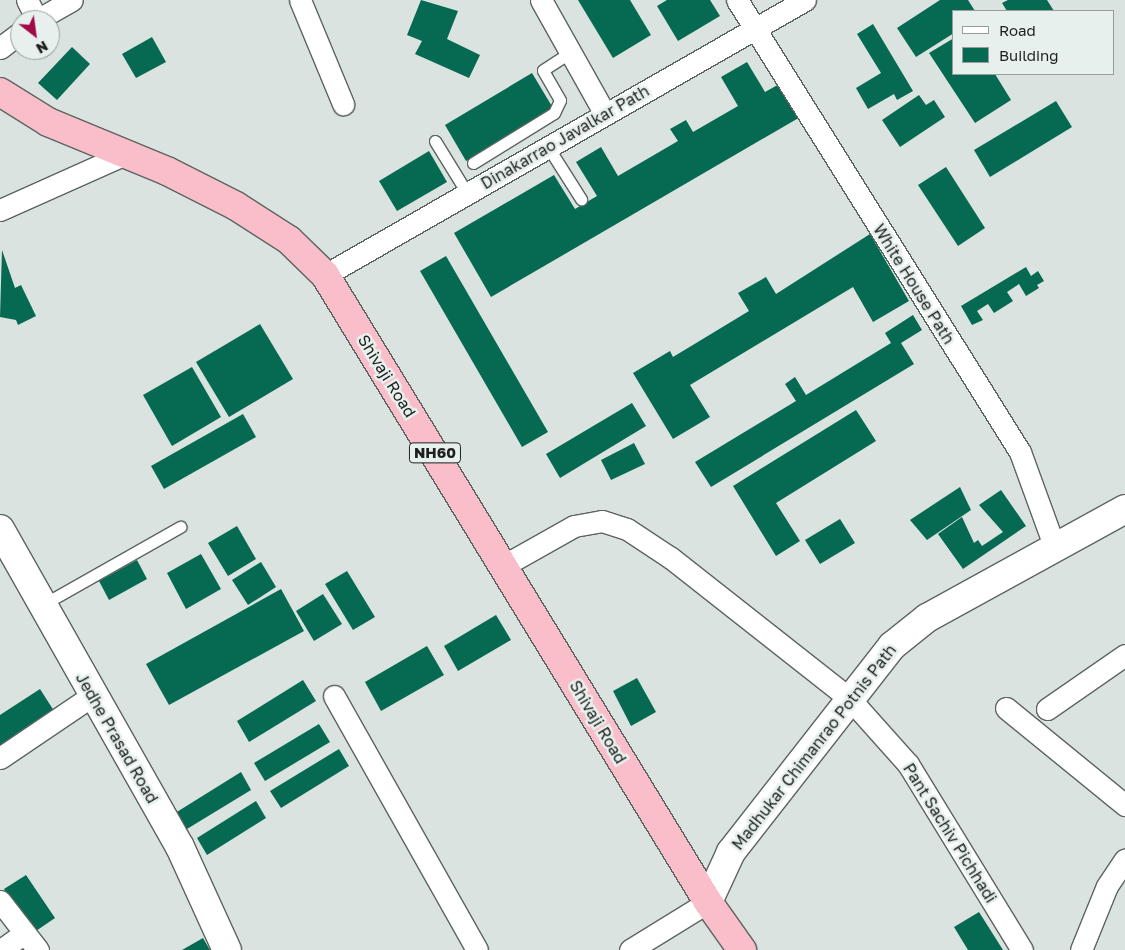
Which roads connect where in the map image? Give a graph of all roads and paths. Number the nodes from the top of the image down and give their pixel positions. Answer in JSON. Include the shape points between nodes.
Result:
{"nodes":[{"id":1,"x":28,"y":0,"type":"edge"},
{"id":2,"x":72,"y":0,"type":"edge"},
{"id":3,"x":300,"y":0,"type":"edge"},
{"id":4,"x":541,"y":0,"type":"edge"},
{"id":5,"x":737,"y":0,"type":"edge"},
{"id":6,"x":805,"y":0,"type":"edge"},
{"id":7,"x":754,"y":29,"type":"junction"},
{"id":8,"x":571,"y":52,"type":"junction"},
{"id":9,"x":0,"y":92,"type":"edge"},
{"id":10,"x":343,"y":104,"type":"dead end"},
{"id":11,"x":605,"y":114,"type":"junction"},
{"id":12,"x":435,"y":141,"type":"dead end"},
{"id":13,"x":548,"y":147,"type":"junction"},
{"id":14,"x":125,"y":154,"type":"junction"},
{"id":15,"x":473,"y":163,"type":"dead end"},
{"id":16,"x":467,"y":194,"type":"junction"},
{"id":17,"x":581,"y":199,"type":"dead end"},
{"id":18,"x":0,"y":210,"type":"edge"},
{"id":19,"x":325,"y":275,"type":"junction"},
{"id":20,"x":1125,"y":509,"type":"edge"},
{"id":21,"x":180,"y":527,"type":"dead end"},
{"id":22,"x":3,"y":545,"type":"edge"},
{"id":23,"x":1055,"y":548,"type":"junction"},
{"id":24,"x":503,"y":566,"type":"junction"},
{"id":25,"x":42,"y":605,"type":"junction"},
{"id":26,"x":1125,"y":655,"type":"edge"},
{"id":27,"x":93,"y":695,"type":"junction"},
{"id":28,"x":334,"y":696,"type":"dead end"},
{"id":29,"x":850,"y":700,"type":"junction"},
{"id":30,"x":1006,"y":708,"type":"dead end"},
{"id":31,"x":1047,"y":709,"type":"dead end"},
{"id":32,"x":0,"y":758,"type":"edge"},
{"id":33,"x":1125,"y":805,"type":"edge"},
{"id":34,"x":1125,"y":859,"type":"edge"},
{"id":35,"x":0,"y":901,"type":"edge"},
{"id":36,"x":708,"y":902,"type":"junction"},
{"id":37,"x":24,"y":933,"type":"junction"},
{"id":38,"x":0,"y":950,"type":"edge"},
{"id":39,"x":38,"y":950,"type":"edge"},
{"id":40,"x":228,"y":950,"type":"edge"},
{"id":41,"x":477,"y":950,"type":"edge"},
{"id":42,"x":630,"y":950,"type":"edge"},
{"id":43,"x":742,"y":950,"type":"edge"},
{"id":44,"x":1022,"y":950,"type":"edge"},
{"id":45,"x":1081,"y":950,"type":"edge"}],
"edges":[{"from":1,"to":2,"type":"street","via":[[37,20]]},
{"from":3,"to":10,"type":"street"},
{"from":4,"to":8,"type":"street"},
{"from":5,"to":7,"type":"street","name":"White House Path"},
{"from":6,"to":7,"type":"street","name":"Dinakarrao Javalkar Path"},
{"from":7,"to":11,"type":"street","name":"Dinakarrao Javalkar Path"},
{"from":7,"to":23,"type":"street","name":"White House Path","via":[[1020,452]]},
{"from":8,"to":11,"type":"street"},
{"from":8,"to":15,"type":"lane","via":[[543,70],[560,100],[554,113]]},
{"from":9,"to":14,"type":"highway","name":"Shivaji Road","number":"NH60","via":[[48,122]]},
{"from":11,"to":13,"type":"street","name":"Dinakarrao Javalkar Path"},
{"from":12,"to":16,"type":"lane"},
{"from":13,"to":16,"type":"street","name":"Dinakarrao Javalkar Path"},
{"from":13,"to":17,"type":"lane"},
{"from":14,"to":18,"type":"street"},
{"from":14,"to":19,"type":"highway","name":"Shivaji Road","number":"NH60","via":[[236,206],[289,240]]},
{"from":16,"to":19,"type":"street","name":"Dinakarrao Javalkar Path"},
{"from":19,"to":24,"type":"highway","name":"Shivaji Road","number":"NH60"},
{"from":20,"to":23,"type":"street","name":"Madhukar Chimanrao Potnis Path"},
{"from":21,"to":25,"type":"lane"},
{"from":22,"to":25,"type":"street","name":"Jedhe Prasad Road"},
{"from":23,"to":29,"type":"street","name":"Madhukar Chimanrao Potnis Path","via":[[927,618],[892,646]]},
{"from":24,"to":29,"type":"street","name":"Pant Sachiv Pichhadi","via":[[574,526],[602,521],[627,529],[671,558]]},
{"from":24,"to":36,"type":"highway","name":"Shivaji Road","number":"NH60"},
{"from":25,"to":27,"type":"street","name":"Jedhe Prasad Road"},
{"from":26,"to":31,"type":"street"},
{"from":27,"to":32,"type":"street"},
{"from":27,"to":40,"type":"street","name":"Jedhe Prasad Road","via":[[180,847]]},
{"from":28,"to":41,"type":"street"},
{"from":29,"to":36,"type":"street","name":"Madhukar Chimanrao Potnis Path","via":[[731,852]]},
{"from":29,"to":44,"type":"street","name":"Pant Sachiv Pichhadi","via":[[908,764]]},
{"from":30,"to":33,"type":"street"},
{"from":34,"to":45,"type":"street","via":[[1107,886]]},
{"from":35,"to":37,"type":"street"},
{"from":36,"to":42,"type":"street"},
{"from":36,"to":43,"type":"highway","name":"Shivaji Road","number":"NH60"},
{"from":37,"to":38,"type":"street"},
{"from":37,"to":39,"type":"street"}]}
